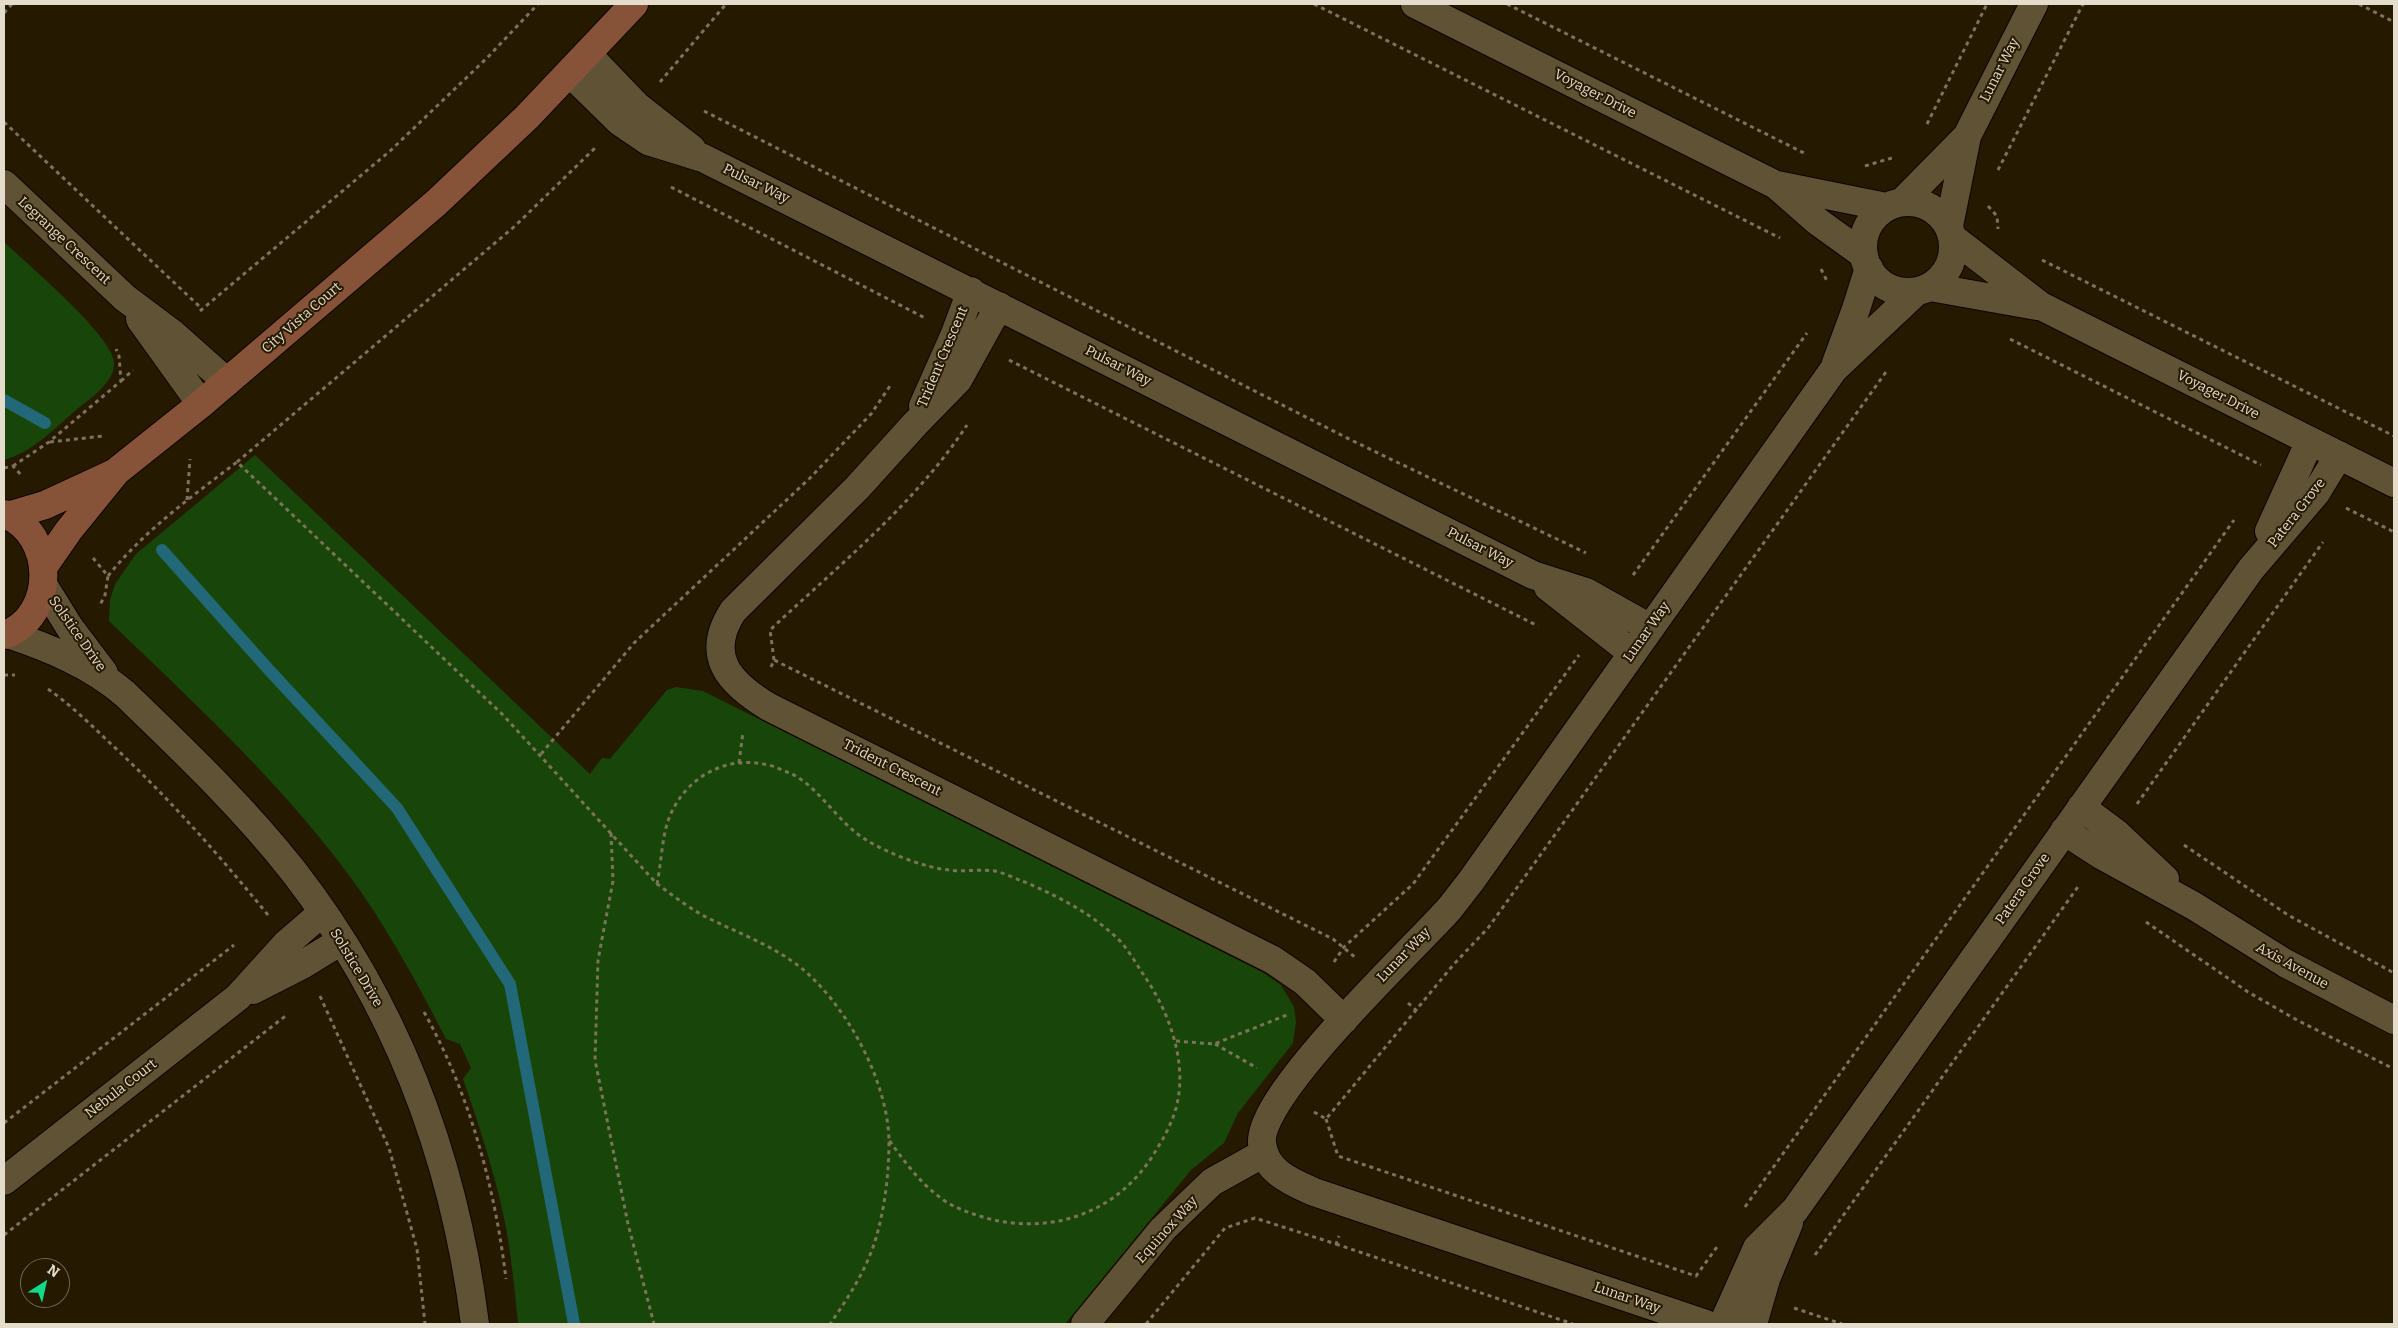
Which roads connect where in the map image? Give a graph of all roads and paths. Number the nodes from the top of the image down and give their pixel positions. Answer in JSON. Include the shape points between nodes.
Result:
{"nodes":[{"id":1,"x":12,"y":4,"type":"edge"},
{"id":2,"x":538,"y":4,"type":"edge"},
{"id":3,"x":634,"y":4,"type":"edge"},
{"id":4,"x":726,"y":4,"type":"edge"},
{"id":5,"x":1314,"y":4,"type":"edge"},
{"id":6,"x":1415,"y":4,"type":"edge"},
{"id":7,"x":1507,"y":4,"type":"edge"},
{"id":8,"x":1987,"y":4,"type":"edge"},
{"id":9,"x":2034,"y":4,"type":"edge"},
{"id":10,"x":2083,"y":4,"type":"edge"},
{"id":11,"x":2359,"y":4,"type":"edge"},
{"id":12,"x":4,"y":13,"type":"edge"},
{"id":13,"x":2394,"y":22,"type":"edge"},
{"id":14,"x":578,"y":64,"type":"junction"},
{"id":15,"x":700,"y":109,"type":"dead end"},
{"id":16,"x":629,"y":114,"type":"junction"},
{"id":17,"x":4,"y":122,"type":"edge"},
{"id":18,"x":1925,"y":128,"type":"dead end"},
{"id":19,"x":1967,"y":136,"type":"junction"},
{"id":20,"x":595,"y":148,"type":"junction"},
{"id":21,"x":604,"y":152,"type":"dead end"},
{"id":22,"x":1807,"y":154,"type":"dead end"},
{"id":23,"x":1996,"y":174,"type":"dead end"},
{"id":24,"x":1930,"y":175,"type":"junction"},
{"id":25,"x":4,"y":184,"type":"edge"},
{"id":26,"x":666,"y":184,"type":"dead end"},
{"id":27,"x":1776,"y":185,"type":"junction"},
{"id":28,"x":1957,"y":188,"type":"junction"},
{"id":29,"x":1830,"y":196,"type":"junction"},
{"id":30,"x":1894,"y":204,"type":"junction"},
{"id":31,"x":1817,"y":221,"type":"junction"},
{"id":32,"x":1951,"y":232,"type":"junction"},
{"id":33,"x":2035,"y":256,"type":"dead end"},
{"id":34,"x":1818,"y":262,"type":"dead end"},
{"id":35,"x":1866,"y":262,"type":"junction"},
{"id":36,"x":1987,"y":266,"type":"junction"},
{"id":37,"x":1923,"y":289,"type":"junction"},
{"id":38,"x":971,"y":291,"type":"junction"},
{"id":39,"x":999,"y":306,"type":"junction"},
{"id":40,"x":2041,"y":306,"type":"junction"},
{"id":41,"x":1856,"y":308,"type":"junction"},
{"id":42,"x":202,"y":310,"type":"junction"},
{"id":43,"x":930,"y":320,"type":"dead end"},
{"id":44,"x":1813,"y":326,"type":"dead end"},
{"id":45,"x":2004,"y":336,"type":"dead end"},
{"id":46,"x":166,"y":340,"type":"junction"},
{"id":47,"x":115,"y":346,"type":"dead end"},
{"id":48,"x":1007,"y":359,"type":"dead end"},
{"id":49,"x":1834,"y":369,"type":"junction"},
{"id":50,"x":121,"y":381,"type":"junction"},
{"id":51,"x":227,"y":382,"type":"junction"},
{"id":52,"x":201,"y":404,"type":"junction"},
{"id":53,"x":915,"y":424,"type":"junction"},
{"id":54,"x":2394,"y":436,"type":"edge"},
{"id":55,"x":2310,"y":441,"type":"junction"},
{"id":56,"x":2340,"y":455,"type":"junction"},
{"id":57,"x":237,"y":462,"type":"junction"},
{"id":58,"x":13,"y":466,"type":"dead end"},
{"id":59,"x":2270,"y":470,"type":"dead end"},
{"id":60,"x":118,"y":472,"type":"junction"},
{"id":61,"x":2394,"y":483,"type":"edge"},
{"id":62,"x":2347,"y":508,"type":"dead end"},
{"id":63,"x":6,"y":515,"type":"edge"},
{"id":64,"x":2342,"y":516,"type":"dead end"},
{"id":65,"x":2236,"y":517,"type":"dead end"},
{"id":66,"x":2325,"y":540,"type":"dead end"},
{"id":67,"x":1589,"y":554,"type":"dead end"},
{"id":68,"x":2251,"y":569,"type":"junction"},
{"id":69,"x":1624,"y":571,"type":"dead end"},
{"id":70,"x":1633,"y":575,"type":"junction"},
{"id":71,"x":44,"y":576,"type":"junction"},
{"id":72,"x":108,"y":576,"type":"dead end"},
{"id":73,"x":1605,"y":615,"type":"junction"},
{"id":74,"x":1539,"y":626,"type":"dead end"},
{"id":75,"x":1650,"y":628,"type":"junction"},
{"id":76,"x":6,"y":635,"type":"edge"},
{"id":77,"x":1632,"y":653,"type":"junction"},
{"id":78,"x":111,"y":682,"type":"junction"},
{"id":79,"x":2081,"y":807,"type":"junction"},
{"id":80,"x":2133,"y":810,"type":"dead end"},
{"id":81,"x":2064,"y":831,"type":"junction"},
{"id":82,"x":611,"y":832,"type":"junction"},
{"id":83,"x":2181,"y":843,"type":"dead end"},
{"id":84,"x":657,"y":884,"type":"junction"},
{"id":85,"x":2194,"y":906,"type":"junction"},
{"id":86,"x":322,"y":912,"type":"junction"},
{"id":87,"x":2138,"y":917,"type":"dead end"},
{"id":88,"x":240,"y":941,"type":"dead end"},
{"id":89,"x":341,"y":941,"type":"junction"},
{"id":90,"x":2394,"y":973,"type":"edge"},
{"id":91,"x":1314,"y":990,"type":"junction"},
{"id":92,"x":238,"y":997,"type":"junction"},
{"id":93,"x":294,"y":1009,"type":"dead end"},
{"id":94,"x":1344,"y":1020,"type":"junction"},
{"id":95,"x":2394,"y":1020,"type":"edge"},
{"id":96,"x":1176,"y":1041,"type":"junction"},
{"id":97,"x":2394,"y":1070,"type":"edge"},
{"id":98,"x":1326,"y":1119,"type":"dead end"},
{"id":99,"x":4,"y":1123,"type":"edge"},
{"id":100,"x":889,"y":1140,"type":"junction"},
{"id":101,"x":1264,"y":1152,"type":"junction"},
{"id":102,"x":1361,"y":1164,"type":"junction"},
{"id":103,"x":4,"y":1181,"type":"edge"},
{"id":104,"x":1348,"y":1204,"type":"junction"},
{"id":105,"x":1795,"y":1210,"type":"junction"},
{"id":106,"x":1742,"y":1211,"type":"dead end"},
{"id":107,"x":4,"y":1234,"type":"edge"},
{"id":108,"x":1336,"y":1244,"type":"junction"},
{"id":109,"x":1719,"y":1244,"type":"dead end"},
{"id":110,"x":1788,"y":1306,"type":"dead end"},
{"id":111,"x":475,"y":1324,"type":"edge"},
{"id":112,"x":654,"y":1324,"type":"edge"},
{"id":113,"x":830,"y":1324,"type":"edge"},
{"id":114,"x":1084,"y":1324,"type":"edge"},
{"id":115,"x":1146,"y":1324,"type":"edge"},
{"id":116,"x":1573,"y":1324,"type":"edge"},
{"id":117,"x":1706,"y":1324,"type":"edge"},
{"id":118,"x":1723,"y":1324,"type":"edge"},
{"id":119,"x":1753,"y":1324,"type":"edge"},
{"id":120,"x":1842,"y":1324,"type":"edge"}],
"edges":[{"from":1,"to":12,"type":"path"},
{"from":2,"to":42,"type":"path","via":[[390,151]]},
{"from":3,"to":14,"type":"street"},
{"from":4,"to":16,"type":"path"},
{"from":5,"to":31,"type":"path","via":[[1803,249]]},
{"from":6,"to":27,"type":"street","name":"Voyager Drive"},
{"from":7,"to":22,"type":"path"},
{"from":8,"to":18,"type":"path"},
{"from":9,"to":19,"type":"street","name":"Lunar Way"},
{"from":10,"to":23,"type":"path"},
{"from":11,"to":13,"type":"path"},
{"from":14,"to":16,"type":"street","name":"Pulsar Way"},
{"from":14,"to":51,"type":"street","name":"City Vista Court","via":[[483,159]]},
{"from":15,"to":67,"type":"path","via":[[1353,441]]},
{"from":16,"to":20,"type":"path"},
{"from":16,"to":38,"type":"street","name":"Pulsar Way","via":[[703,158]]},
{"from":17,"to":42,"type":"path"},
{"from":19,"to":24,"type":"street","name":"Lunar Way"},
{"from":19,"to":28,"type":"street","name":"Lunar Way"},
{"from":20,"to":21,"type":"path"},
{"from":20,"to":57,"type":"path","via":[[514,226]]},
{"from":24,"to":29,"type":"path","via":[[1895,157],[1842,172]]},
{"from":24,"to":30,"type":"street","name":"Lunar Way"},
{"from":25,"to":46,"type":"street","name":"Legrange Crescent"},
{"from":26,"to":43,"type":"path"},
{"from":27,"to":29,"type":"street","name":"Voyager Drive"},
{"from":27,"to":31,"type":"street","name":"Voyager Drive"},
{"from":28,"to":32,"type":"street","name":"Lunar Way"},
{"from":28,"to":36,"type":"path","via":[[1983,200],[1997,216],[1999,238]]},
{"from":29,"to":30,"type":"street","name":"Voyager Drive"},
{"from":30,"to":32,"type":"street","via":[[1917,202],[1930,207],[1941,215]]},
{"from":30,"to":35,"type":"street","via":[[1875,216],[1867,228],[1863,242]]},
{"from":31,"to":35,"type":"street","name":"Voyager Drive"},
{"from":32,"to":36,"type":"street","name":"Voyager Drive"},
{"from":32,"to":37,"type":"street","via":[[1954,253],[1950,267],[1942,278]]},
{"from":33,"to":54,"type":"path"},
{"from":34,"to":41,"type":"path","via":[[1830,287]]},
{"from":35,"to":37,"type":"street","via":[[1877,280],[1888,288],[1902,292]]},
{"from":35,"to":41,"type":"street","name":"Lunar Way"},
{"from":36,"to":40,"type":"street","name":"Voyager Drive"},
{"from":37,"to":40,"type":"street","name":"Voyager Drive"},
{"from":37,"to":49,"type":"street","name":"Lunar Way"},
{"from":38,"to":39,"type":"street","name":"Pulsar Way"},
{"from":38,"to":53,"type":"street","name":"Trident Crescent"},
{"from":39,"to":53,"type":"street","name":"Trident Crescent","via":[[958,380]]},
{"from":39,"to":73,"type":"street","name":"Pulsar Way","via":[[1533,575]]},
{"from":40,"to":55,"type":"street","name":"Voyager Drive"},
{"from":41,"to":49,"type":"street","name":"Lunar Way"},
{"from":42,"to":46,"type":"path"},
{"from":44,"to":70,"type":"path"},
{"from":45,"to":59,"type":"path"},
{"from":46,"to":50,"type":"path"},
{"from":46,"to":51,"type":"street","name":"Legrange Crescent"},
{"from":46,"to":52,"type":"street","name":"Legrange Crescent"},
{"from":47,"to":50,"type":"path"},
{"from":48,"to":74,"type":"path"},
{"from":49,"to":75,"type":"street","name":"Lunar Way"},
{"from":50,"to":58,"type":"path","via":[[49,442]]},
{"from":51,"to":52,"type":"street","name":"City Vista Court"},
{"from":52,"to":60,"type":"street","name":"City Vista Court"},
{"from":53,"to":91,"type":"street","name":"Trident Crescent","via":[[857,488],[733,611],[720,636],[719,650],[730,675],[769,707],[1273,960],[1291,970]]},
{"from":55,"to":56,"type":"street","name":"Voyager Drive"},
{"from":55,"to":68,"type":"street","name":"Patera Grove","via":[[2294,482]]},
{"from":56,"to":61,"type":"street","name":"Voyager Drive"},
{"from":56,"to":68,"type":"street","name":"Patera Grove","via":[[2316,493]]},
{"from":57,"to":72,"type":"path","via":[[129,550]]},
{"from":57,"to":82,"type":"path","via":[[504,715]]},
{"from":60,"to":63,"type":"street","name":"City Vista Court","via":[[45,505]]},
{"from":60,"to":71,"type":"street","name":"City Vista Court","via":[[69,530]]},
{"from":62,"to":64,"type":"path"},
{"from":63,"to":71,"type":"street","via":[[26,528],[38,546]]},
{"from":65,"to":106,"type":"path"},
{"from":66,"to":80,"type":"path"},
{"from":68,"to":79,"type":"street","name":"Patera Grove"},
{"from":69,"to":70,"type":"path"},
{"from":70,"to":73,"type":"path"},
{"from":71,"to":76,"type":"street","name":"City Vista Court","via":[[37,605],[25,622]]},
{"from":71,"to":78,"type":"street","name":"Solstice Drive","via":[[70,628]]},
{"from":73,"to":75,"type":"street","name":"Pulsar Way"},
{"from":73,"to":77,"type":"street","name":"Pulsar Way"},
{"from":73,"to":91,"type":"path","via":[[1413,884],[1344,948]]},
{"from":75,"to":77,"type":"street","name":"Lunar Way"},
{"from":76,"to":78,"type":"street","name":"Solstice Drive","via":[[52,648]]},
{"from":77,"to":94,"type":"street","name":"Lunar Way","via":[[1471,881]]},
{"from":78,"to":86,"type":"street","name":"Solstice Drive","via":[[232,800],[294,872]]},
{"from":79,"to":81,"type":"street","name":"Patera Grove"},
{"from":79,"to":85,"type":"street","name":"Axis Avenue","via":[[2116,833]]},
{"from":81,"to":85,"type":"street","name":"Axis Avenue"},
{"from":81,"to":105,"type":"street","name":"Patera Grove"},
{"from":82,"to":84,"type":"path"},
{"from":82,"to":112,"type":"path","via":[[614,880],[598,960],[595,1060],[628,1224]]},
{"from":83,"to":90,"type":"path","via":[[2288,915]]},
{"from":84,"to":96,"type":"path","via":[[666,825],[682,792],[694,780],[716,767],[739,763],[768,764],[799,777],[866,840],[904,857],[946,870],[998,872],[1044,890],[1082,911],[1118,939],[1153,988]]},
{"from":84,"to":100,"type":"path","via":[[709,919],[768,947],[800,967],[824,990],[848,1022],[869,1060]]},
{"from":85,"to":95,"type":"street","name":"Axis Avenue","via":[[2285,963]]},
{"from":86,"to":89,"type":"street","name":"Solstice Drive"},
{"from":86,"to":92,"type":"street","name":"Nebula Court"},
{"from":87,"to":97,"type":"path","via":[[2256,996]]},
{"from":88,"to":99,"type":"path"},
{"from":89,"to":92,"type":"street","name":"Nebula Court"},
{"from":89,"to":111,"type":"street","name":"Solstice Drive","via":[[387,1020],[430,1122],[458,1225]]},
{"from":91,"to":94,"type":"street","name":"Trident Crescent"},
{"from":91,"to":96,"type":"path","via":[[1297,1010],[1214,1044]]},
{"from":92,"to":103,"type":"street","name":"Nebula Court"},
{"from":93,"to":107,"type":"path"},
{"from":94,"to":101,"type":"street","name":"Lunar Way","via":[[1275,1106],[1263,1133]]},
{"from":96,"to":100,"type":"path","via":[[1179,1097],[1163,1139],[1150,1161],[1128,1186],[1101,1206],[1078,1216],[1029,1225],[970,1214],[934,1192],[912,1171]]},
{"from":98,"to":102,"type":"path","via":[[1338,1156]]},
{"from":100,"to":113,"type":"path","via":[[885,1200],[876,1239]]},
{"from":101,"to":104,"type":"street","name":"Lunar Way","via":[[1277,1173],[1290,1182]]},
{"from":101,"to":114,"type":"street","name":"Equinox Way","via":[[1212,1182],[1164,1229]]},
{"from":102,"to":104,"type":"path"},
{"from":102,"to":109,"type":"path","via":[[1696,1276]]},
{"from":104,"to":108,"type":"path"},
{"from":104,"to":117,"type":"street","name":"Lunar Way"},
{"from":105,"to":118,"type":"street","name":"Patera Grove","via":[[1757,1248]]},
{"from":105,"to":119,"type":"street","name":"Patera Grove","via":[[1766,1279]]},
{"from":108,"to":115,"type":"path","via":[[1255,1218],[1225,1228]]},
{"from":108,"to":116,"type":"path"},
{"from":110,"to":120,"type":"path"}]}
